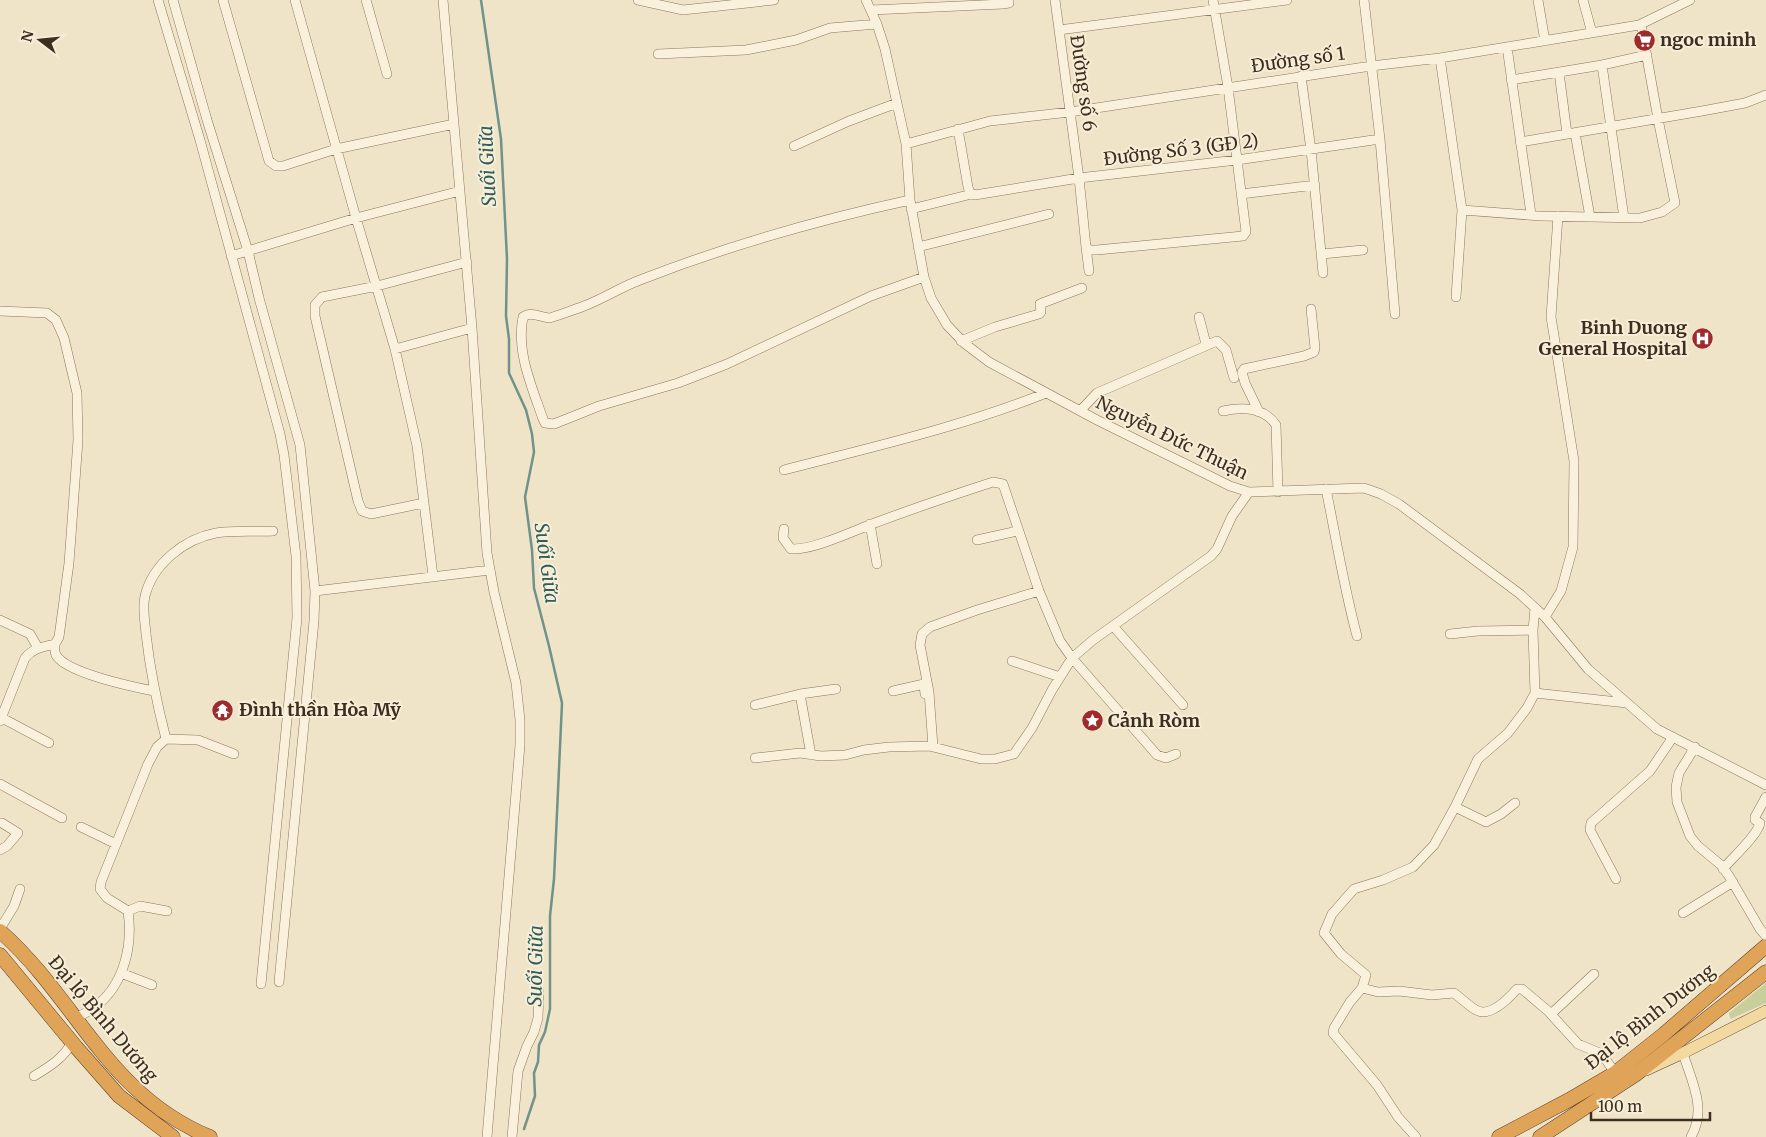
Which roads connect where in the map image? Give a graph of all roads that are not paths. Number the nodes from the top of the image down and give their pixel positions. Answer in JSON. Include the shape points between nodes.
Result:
{"nodes":[{"id":1,"x":158,"y":0,"type":"edge"},
{"id":2,"x":173,"y":0,"type":"edge"},
{"id":3,"x":223,"y":0,"type":"edge"},
{"id":4,"x":294,"y":0,"type":"edge"},
{"id":5,"x":366,"y":0,"type":"edge"},
{"id":6,"x":443,"y":0,"type":"edge"},
{"id":7,"x":638,"y":0,"type":"edge"},
{"id":8,"x":774,"y":0,"type":"edge"},
{"id":9,"x":866,"y":0,"type":"edge"},
{"id":10,"x":1018,"y":0,"type":"edge"},
{"id":11,"x":1055,"y":0,"type":"edge"},
{"id":12,"x":1213,"y":0,"type":"edge"},
{"id":13,"x":1287,"y":0,"type":"edge"},
{"id":14,"x":1364,"y":0,"type":"edge"},
{"id":15,"x":1538,"y":0,"type":"edge"},
{"id":16,"x":1584,"y":0,"type":"edge"},
{"id":17,"x":1009,"y":1,"type":"edge"},
{"id":18,"x":1687,"y":1,"type":"edge"},
{"id":19,"x":871,"y":10,"type":"junction"},
{"id":20,"x":1215,"y":10,"type":"junction"},
{"id":21,"x":877,"y":24,"type":"junction"},
{"id":22,"x":1641,"y":24,"type":"junction"},
{"id":23,"x":1059,"y":30,"type":"junction"},
{"id":24,"x":1592,"y":33,"type":"junction"},
{"id":25,"x":1545,"y":41,"type":"junction"},
{"id":26,"x":1507,"y":47,"type":"junction"},
{"id":27,"x":658,"y":54,"type":"dead end"},
{"id":28,"x":1647,"y":55,"type":"junction"},
{"id":29,"x":1440,"y":58,"type":"junction"},
{"id":30,"x":1602,"y":65,"type":"junction"},
{"id":31,"x":1371,"y":66,"type":"junction"},
{"id":32,"x":1559,"y":72,"type":"junction"},
{"id":33,"x":387,"y":74,"type":"dead end"},
{"id":34,"x":1302,"y":76,"type":"junction"},
{"id":35,"x":1512,"y":80,"type":"junction"},
{"id":36,"x":1228,"y":87,"type":"junction"},
{"id":37,"x":1766,"y":95,"type":"edge"},
{"id":38,"x":897,"y":103,"type":"junction"},
{"id":39,"x":1070,"y":112,"type":"junction"},
{"id":40,"x":1658,"y":119,"type":"junction"},
{"id":41,"x":454,"y":124,"type":"junction"},
{"id":42,"x":1611,"y":127,"type":"junction"},
{"id":43,"x":958,"y":129,"type":"junction"},
{"id":44,"x":1571,"y":134,"type":"junction"},
{"id":45,"x":1380,"y":139,"type":"junction"},
{"id":46,"x":1520,"y":142,"type":"junction"},
{"id":47,"x":906,"y":144,"type":"junction"},
{"id":48,"x":794,"y":146,"type":"dead end"},
{"id":49,"x":336,"y":149,"type":"junction"},
{"id":50,"x":1311,"y":150,"type":"junction"},
{"id":51,"x":1237,"y":160,"type":"junction"},
{"id":52,"x":1079,"y":178,"type":"junction"},
{"id":53,"x":1314,"y":185,"type":"junction"},
{"id":54,"x":460,"y":191,"type":"junction"},
{"id":55,"x":972,"y":194,"type":"junction"},
{"id":56,"x":1241,"y":194,"type":"junction"},
{"id":57,"x":910,"y":205,"type":"junction"},
{"id":58,"x":1462,"y":210,"type":"junction"},
{"id":59,"x":1049,"y":214,"type":"dead end"},
{"id":60,"x":1531,"y":214,"type":"junction"},
{"id":61,"x":1558,"y":216,"type":"junction"},
{"id":62,"x":1590,"y":217,"type":"junction"},
{"id":63,"x":356,"y":218,"type":"junction"},
{"id":64,"x":1624,"y":218,"type":"junction"},
{"id":65,"x":918,"y":247,"type":"junction"},
{"id":66,"x":1086,"y":247,"type":"junction"},
{"id":67,"x":1363,"y":250,"type":"dead end"},
{"id":68,"x":248,"y":251,"type":"junction"},
{"id":69,"x":1322,"y":254,"type":"junction"},
{"id":70,"x":231,"y":256,"type":"junction"},
{"id":71,"x":467,"y":262,"type":"junction"},
{"id":72,"x":1089,"y":271,"type":"dead end"},
{"id":73,"x":1324,"y":272,"type":"dead end"},
{"id":74,"x":924,"y":277,"type":"junction"},
{"id":75,"x":377,"y":286,"type":"junction"},
{"id":76,"x":1082,"y":288,"type":"dead end"},
{"id":77,"x":1456,"y":297,"type":"dead end"},
{"id":78,"x":1311,"y":309,"type":"dead end"},
{"id":79,"x":0,"y":311,"type":"edge"},
{"id":80,"x":1395,"y":314,"type":"dead end"},
{"id":81,"x":1199,"y":317,"type":"dead end"},
{"id":82,"x":472,"y":328,"type":"junction"},
{"id":83,"x":961,"y":341,"type":"junction"},
{"id":84,"x":1206,"y":344,"type":"junction"},
{"id":85,"x":395,"y":349,"type":"junction"},
{"id":86,"x":1234,"y":378,"type":"dead end"},
{"id":87,"x":1046,"y":393,"type":"junction"},
{"id":88,"x":1080,"y":411,"type":"junction"},
{"id":89,"x":1223,"y":411,"type":"dead end"},
{"id":90,"x":1259,"y":412,"type":"junction"},
{"id":91,"x":784,"y":470,"type":"dead end"},
{"id":92,"x":1326,"y":489,"type":"junction"},
{"id":93,"x":1249,"y":492,"type":"junction"},
{"id":94,"x":1278,"y":492,"type":"junction"},
{"id":95,"x":424,"y":503,"type":"junction"},
{"id":96,"x":870,"y":524,"type":"junction"},
{"id":97,"x":784,"y":529,"type":"dead end"},
{"id":98,"x":273,"y":531,"type":"dead end"},
{"id":99,"x":1018,"y":531,"type":"junction"},
{"id":100,"x":977,"y":540,"type":"dead end"},
{"id":101,"x":877,"y":564,"type":"dead end"},
{"id":102,"x":490,"y":570,"type":"junction"},
{"id":103,"x":433,"y":576,"type":"junction"},
{"id":104,"x":315,"y":591,"type":"junction"},
{"id":105,"x":1038,"y":591,"type":"junction"},
{"id":106,"x":1535,"y":608,"type":"junction"},
{"id":107,"x":1545,"y":617,"type":"junction"},
{"id":108,"x":0,"y":620,"type":"edge"},
{"id":109,"x":1113,"y":626,"type":"junction"},
{"id":110,"x":1533,"y":630,"type":"junction"},
{"id":111,"x":1450,"y":634,"type":"dead end"},
{"id":112,"x":1358,"y":636,"type":"dead end"},
{"id":113,"x":55,"y":644,"type":"junction"},
{"id":114,"x":38,"y":648,"type":"junction"},
{"id":115,"x":1072,"y":658,"type":"junction"},
{"id":116,"x":1012,"y":661,"type":"dead end"},
{"id":117,"x":1060,"y":678,"type":"junction"},
{"id":118,"x":836,"y":689,"type":"dead end"},
{"id":119,"x":154,"y":691,"type":"junction"},
{"id":120,"x":893,"y":691,"type":"dead end"},
{"id":121,"x":1535,"y":693,"type":"junction"},
{"id":122,"x":800,"y":694,"type":"junction"},
{"id":123,"x":1627,"y":703,"type":"junction"},
{"id":124,"x":1183,"y":704,"type":"dead end"},
{"id":125,"x":755,"y":706,"type":"dead end"},
{"id":126,"x":1,"y":720,"type":"edge"},
{"id":127,"x":1674,"y":737,"type":"junction"},
{"id":128,"x":166,"y":739,"type":"junction"},
{"id":129,"x":49,"y":742,"type":"dead end"},
{"id":130,"x":931,"y":747,"type":"junction"},
{"id":131,"x":1694,"y":747,"type":"junction"},
{"id":132,"x":234,"y":754,"type":"dead end"},
{"id":133,"x":811,"y":754,"type":"junction"},
{"id":134,"x":1176,"y":754,"type":"dead end"},
{"id":135,"x":755,"y":758,"type":"dead end"},
{"id":136,"x":0,"y":784,"type":"edge"},
{"id":137,"x":1766,"y":785,"type":"edge"},
{"id":138,"x":1766,"y":797,"type":"edge"},
{"id":139,"x":1515,"y":803,"type":"dead end"},
{"id":140,"x":1455,"y":807,"type":"junction"},
{"id":141,"x":62,"y":818,"type":"dead end"},
{"id":142,"x":2,"y":823,"type":"dead end"},
{"id":143,"x":81,"y":827,"type":"dead end"},
{"id":144,"x":116,"y":844,"type":"junction"},
{"id":145,"x":0,"y":850,"type":"edge"},
{"id":146,"x":1723,"y":869,"type":"junction"},
{"id":147,"x":1616,"y":879,"type":"dead end"},
{"id":148,"x":1733,"y":882,"type":"junction"},
{"id":149,"x":20,"y":889,"type":"dead end"},
{"id":150,"x":128,"y":911,"type":"junction"},
{"id":151,"x":167,"y":911,"type":"dead end"},
{"id":152,"x":1683,"y":913,"type":"dead end"},
{"id":153,"x":0,"y":930,"type":"edge"},
{"id":154,"x":1766,"y":936,"type":"edge"},
{"id":155,"x":1764,"y":951,"type":"edge"},
{"id":156,"x":0,"y":954,"type":"edge"},
{"id":157,"x":1766,"y":972,"type":"edge"},
{"id":158,"x":121,"y":973,"type":"junction"},
{"id":159,"x":1594,"y":974,"type":"dead end"},
{"id":160,"x":280,"y":982,"type":"dead end"},
{"id":161,"x":261,"y":984,"type":"dead end"},
{"id":162,"x":152,"y":985,"type":"dead end"},
{"id":163,"x":1362,"y":988,"type":"junction"},
{"id":164,"x":538,"y":990,"type":"dead end"},
{"id":165,"x":1766,"y":1011,"type":"edge"},
{"id":166,"x":1551,"y":1014,"type":"junction"},
{"id":167,"x":75,"y":1019,"type":"junction"},
{"id":168,"x":72,"y":1042,"type":"junction"},
{"id":169,"x":1683,"y":1053,"type":"junction"},
{"id":170,"x":1615,"y":1073,"type":"junction"},
{"id":171,"x":1635,"y":1075,"type":"junction"},
{"id":172,"x":34,"y":1076,"type":"dead end"},
{"id":173,"x":154,"y":1123,"type":"junction"},
{"id":174,"x":167,"y":1137,"type":"edge"},
{"id":175,"x":174,"y":1137,"type":"edge"},
{"id":176,"x":210,"y":1137,"type":"edge"},
{"id":177,"x":487,"y":1137,"type":"edge"},
{"id":178,"x":512,"y":1137,"type":"edge"},
{"id":179,"x":1416,"y":1137,"type":"edge"},
{"id":180,"x":1499,"y":1137,"type":"edge"},
{"id":181,"x":1540,"y":1137,"type":"edge"},
{"id":182,"x":1691,"y":1137,"type":"edge"}],
"edges":[{"from":1,"to":70,"type":"street"},
{"from":2,"to":68,"type":"street"},
{"from":3,"to":49,"type":"street","via":[[270,161],[276,166],[283,166]]},
{"from":4,"to":49,"type":"street"},
{"from":5,"to":33,"type":"street"},
{"from":6,"to":41,"type":"street"},
{"from":7,"to":8,"type":"street","via":[[683,10]]},
{"from":9,"to":19,"type":"street","name":"Nguyễn Đức Thuận"},
{"from":10,"to":17,"type":"street"},
{"from":11,"to":23,"type":"street","name":"Đường số 6"},
{"from":12,"to":20,"type":"street"},
{"from":13,"to":20,"type":"street"},
{"from":14,"to":31,"type":"street"},
{"from":15,"to":25,"type":"street"},
{"from":16,"to":24,"type":"street"},
{"from":17,"to":19,"type":"street"},
{"from":18,"to":22,"type":"street","name":"Đường số 1"},
{"from":19,"to":21,"type":"street","name":"Nguyễn Đức Thuận"},
{"from":20,"to":23,"type":"street"},
{"from":20,"to":36,"type":"street"},
{"from":21,"to":27,"type":"street","via":[[830,28],[796,40],[746,50]]},
{"from":21,"to":38,"type":"street","name":"Nguyễn Đức Thuận"},
{"from":22,"to":24,"type":"street","name":"Đường số 1"},
{"from":22,"to":28,"type":"street"},
{"from":23,"to":39,"type":"street","name":"Đường số 6"},
{"from":24,"to":25,"type":"street","name":"Đường số 1"},
{"from":25,"to":26,"type":"street","name":"Đường số 1"},
{"from":26,"to":29,"type":"street","name":"Đường số 1"},
{"from":26,"to":35,"type":"street"},
{"from":28,"to":30,"type":"street"},
{"from":28,"to":40,"type":"street"},
{"from":29,"to":31,"type":"street","name":"Đường số 1"},
{"from":29,"to":58,"type":"street"},
{"from":30,"to":32,"type":"street"},
{"from":30,"to":42,"type":"street"},
{"from":31,"to":34,"type":"street","name":"Đường số 1"},
{"from":31,"to":45,"type":"street"},
{"from":32,"to":35,"type":"street"},
{"from":32,"to":44,"type":"street"},
{"from":34,"to":36,"type":"street","name":"Đường số 1"},
{"from":34,"to":50,"type":"street"},
{"from":35,"to":46,"type":"street"},
{"from":36,"to":39,"type":"street","name":"Đường số 1"},
{"from":36,"to":51,"type":"street"},
{"from":37,"to":40,"type":"street","via":[[1745,103]]},
{"from":38,"to":47,"type":"street","name":"Nguyễn Đức Thuận"},
{"from":38,"to":48,"type":"street"},
{"from":39,"to":43,"type":"street","name":"Đường số 1","via":[[990,121]]},
{"from":39,"to":52,"type":"street","name":"Đường số 6"},
{"from":40,"to":42,"type":"street"},
{"from":40,"to":64,"type":"street","via":[[1675,203],[1662,212]]},
{"from":41,"to":49,"type":"street"},
{"from":41,"to":54,"type":"street"},
{"from":42,"to":44,"type":"street"},
{"from":42,"to":64,"type":"street"},
{"from":43,"to":47,"type":"street","name":"Đường số 1"},
{"from":43,"to":55,"type":"street"},
{"from":44,"to":46,"type":"street"},
{"from":44,"to":62,"type":"street"},
{"from":45,"to":50,"type":"street","name":"Đường Số 3 (GĐ 2)"},
{"from":45,"to":80,"type":"street"},
{"from":46,"to":60,"type":"street"},
{"from":47,"to":57,"type":"street","name":"Nguyễn Đức Thuận"},
{"from":49,"to":63,"type":"street"},
{"from":50,"to":51,"type":"street","name":"Đường Số 3 (GĐ 2)"},
{"from":50,"to":53,"type":"street"},
{"from":51,"to":52,"type":"street","name":"Đường Số 3 (GĐ 2)"},
{"from":51,"to":56,"type":"street"},
{"from":52,"to":55,"type":"street","name":"Đường Số 3 (GĐ 2)"},
{"from":52,"to":66,"type":"street","name":"Đường số 6"},
{"from":53,"to":56,"type":"street"},
{"from":53,"to":69,"type":"street"},
{"from":54,"to":63,"type":"street"},
{"from":54,"to":71,"type":"street"},
{"from":55,"to":57,"type":"street","name":"Đường Số 3 (GĐ 2)"},
{"from":56,"to":66,"type":"street","via":[[1246,232],[1243,236],[1098,250]]},
{"from":57,"to":65,"type":"street","name":"Nguyễn Đức Thuận"},
{"from":57,"to":74,"type":"street","name":"Đường Số 3 (GĐ 2)","via":[[855,212],[744,243],[637,281],[550,319],[526,315],[522,328],[528,376],[542,419],[545,423],[554,424],[727,364],[871,296]]},
{"from":58,"to":60,"type":"street"},
{"from":58,"to":77,"type":"street"},
{"from":59,"to":65,"type":"street"},
{"from":60,"to":61,"type":"street"},
{"from":61,"to":62,"type":"street"},
{"from":61,"to":107,"type":"street","via":[[1551,317],[1574,461],[1573,547],[1561,592]]},
{"from":62,"to":64,"type":"street"},
{"from":63,"to":68,"type":"street"},
{"from":63,"to":75,"type":"street"},
{"from":65,"to":74,"type":"street","name":"Nguyễn Đức Thuận"},
{"from":66,"to":72,"type":"street","name":"Đường số 6"},
{"from":67,"to":69,"type":"street"},
{"from":68,"to":70,"type":"street"},
{"from":68,"to":104,"type":"street","via":[[300,445]]},
{"from":69,"to":73,"type":"street"},
{"from":70,"to":161,"type":"street","via":[[281,441],[296,556],[297,618]]},
{"from":71,"to":75,"type":"street"},
{"from":71,"to":82,"type":"street"},
{"from":74,"to":83,"type":"street","name":"Nguyễn Đức Thuận","via":[[931,298]]},
{"from":75,"to":85,"type":"street"},
{"from":75,"to":95,"type":"street","via":[[322,297],[314,304],[315,316],[362,511],[372,514]]},
{"from":76,"to":83,"type":"street","via":[[1040,304],[1039,314]]},
{"from":78,"to":90,"type":"street","via":[[1314,352],[1242,372]]},
{"from":79,"to":113,"type":"street","via":[[46,313],[56,320],[64,338],[77,392],[78,440],[70,563],[59,637]]},
{"from":81,"to":84,"type":"street"},
{"from":82,"to":85,"type":"street"},
{"from":82,"to":102,"type":"street"},
{"from":83,"to":87,"type":"street","name":"Nguyễn Đức Thuận","via":[[990,362]]},
{"from":84,"to":86,"type":"street","via":[[1216,341],[1226,350]]},
{"from":84,"to":88,"type":"street","via":[[1195,352],[1097,393]]},
{"from":85,"to":95,"type":"street","via":[[417,446]]},
{"from":87,"to":88,"type":"street","name":"Nguyễn Đức Thuận"},
{"from":87,"to":91,"type":"street","via":[[912,438]]},
{"from":88,"to":93,"type":"street","name":"Nguyễn Đức Thuận","via":[[1230,486]]},
{"from":89,"to":90,"type":"street","via":[[1253,409]]},
{"from":90,"to":94,"type":"street","via":[[1270,417],[1276,425]]},
{"from":92,"to":94,"type":"street","name":"Nguyễn Đức Thuận"},
{"from":92,"to":106,"type":"street","name":"Nguyễn Đức Thuận","via":[[1364,488],[1399,504]]},
{"from":92,"to":112,"type":"street","via":[[1347,599]]},
{"from":93,"to":94,"type":"street","name":"Nguyễn Đức Thuận"},
{"from":93,"to":109,"type":"street","via":[[1211,556]]},
{"from":95,"to":103,"type":"street"},
{"from":96,"to":97,"type":"street","via":[[798,549],[792,549],[784,538]]},
{"from":96,"to":99,"type":"street","via":[[999,482],[1003,484]]},
{"from":96,"to":101,"type":"street"},
{"from":98,"to":119,"type":"street","via":[[216,533],[191,541],[173,553],[155,572],[144,607]]},
{"from":99,"to":100,"type":"street"},
{"from":99,"to":105,"type":"street"},
{"from":102,"to":103,"type":"street"},
{"from":102,"to":177,"type":"street","via":[[516,683],[520,733]]},
{"from":103,"to":104,"type":"street"},
{"from":104,"to":160,"type":"street"},
{"from":105,"to":115,"type":"street","via":[[1060,641]]},
{"from":105,"to":130,"type":"street","via":[[930,627],[922,634],[920,645],[929,692]]},
{"from":106,"to":107,"type":"street","name":"Nguyễn Đức Thuận"},
{"from":106,"to":110,"type":"street"},
{"from":107,"to":123,"type":"street","name":"Nguyễn Đức Thuận","via":[[1588,669]]},
{"from":108,"to":114,"type":"street","via":[[30,634]]},
{"from":109,"to":115,"type":"street"},
{"from":109,"to":124,"type":"street"},
{"from":110,"to":111,"type":"street"},
{"from":110,"to":121,"type":"street"},
{"from":113,"to":114,"type":"street"},
{"from":113,"to":119,"type":"street","via":[[56,656],[64,664],[125,685]]},
{"from":114,"to":126,"type":"street","via":[[25,658]]},
{"from":115,"to":117,"type":"street"},
{"from":115,"to":134,"type":"street","via":[[1157,755],[1166,758]]},
{"from":116,"to":117,"type":"street"},
{"from":117,"to":130,"type":"street","via":[[1014,754],[981,759]]},
{"from":118,"to":122,"type":"street"},
{"from":119,"to":128,"type":"street"},
{"from":120,"to":130,"type":"street","via":[[924,684]]},
{"from":121,"to":123,"type":"street"},
{"from":121,"to":140,"type":"street","via":[[1508,733],[1478,759]]},
{"from":122,"to":125,"type":"street"},
{"from":122,"to":133,"type":"street"},
{"from":123,"to":127,"type":"street","name":"Nguyễn Đức Thuận","via":[[1657,729]]},
{"from":126,"to":129,"type":"street"},
{"from":127,"to":131,"type":"street","name":"Nguyễn Đức Thuận"},
{"from":127,"to":147,"type":"street","via":[[1650,771],[1591,822],[1590,830]]},
{"from":128,"to":132,"type":"street","via":[[198,740]]},
{"from":128,"to":144,"type":"street","via":[[157,747],[148,764]]},
{"from":130,"to":133,"type":"street","via":[[890,747],[845,755]]},
{"from":131,"to":137,"type":"street","name":"Nguyễn Đức Thuận"},
{"from":131,"to":146,"type":"street","via":[[1679,773],[1676,802],[1690,836]]},
{"from":133,"to":135,"type":"street"},
{"from":136,"to":141,"type":"street"},
{"from":138,"to":146,"type":"street","via":[[1755,817],[1760,828]]},
{"from":139,"to":140,"type":"street","via":[[1486,822]]},
{"from":140,"to":163,"type":"street","via":[[1434,846],[1414,867],[1354,890],[1332,914],[1324,934],[1366,975]]},
{"from":142,"to":145,"type":"street","via":[[18,833]]},
{"from":143,"to":144,"type":"street"},
{"from":144,"to":150,"type":"street","via":[[100,889],[107,898]]},
{"from":146,"to":148,"type":"street"},
{"from":148,"to":152,"type":"street"},
{"from":148,"to":154,"type":"street"},
{"from":149,"to":153,"type":"street"},
{"from":150,"to":151,"type":"street","via":[[140,906]]},
{"from":150,"to":158,"type":"street","via":[[128,956]]},
{"from":153,"to":167,"type":"highway","name":"Đại lộ Bình Dương","via":[[29,960]]},
{"from":155,"to":170,"type":"highway","name":"Đại lộ Bình Dương"},
{"from":156,"to":168,"type":"highway","name":"Đại lộ Bình Dương"},
{"from":157,"to":171,"type":"highway","name":"Đại lộ Bình Dương"},
{"from":158,"to":162,"type":"street"},
{"from":158,"to":167,"type":"street","via":[[96,1006]]},
{"from":159,"to":166,"type":"street"},
{"from":163,"to":166,"type":"street","via":[[1432,995],[1454,993],[1476,1010],[1484,1012],[1495,1008],[1517,989],[1522,989]]},
{"from":163,"to":179,"type":"street","via":[[1338,1020],[1333,1033]]},
{"from":164,"to":178,"type":"street","via":[[538,1018],[518,1071]]},
{"from":165,"to":169,"type":"main road"},
{"from":166,"to":170,"type":"street","via":[[1578,1044],[1602,1054]]},
{"from":167,"to":176,"type":"highway","name":"Đại lộ Bình Dương","via":[[144,1098],[184,1125]]},
{"from":168,"to":172,"type":"street","via":[[50,1067]]},
{"from":168,"to":173,"type":"highway","name":"Đại lộ Bình Dương","via":[[119,1096]]},
{"from":169,"to":171,"type":"main road"},
{"from":169,"to":182,"type":"street","via":[[1699,1100],[1698,1125]]},
{"from":170,"to":180,"type":"highway","name":"Đại lộ Bình Dương"},
{"from":171,"to":181,"type":"highway","name":"Đại lộ Bình Dương"},
{"from":173,"to":174,"type":"highway"},
{"from":173,"to":175,"type":"highway","name":"Đại lộ Bình Dương"}]}
